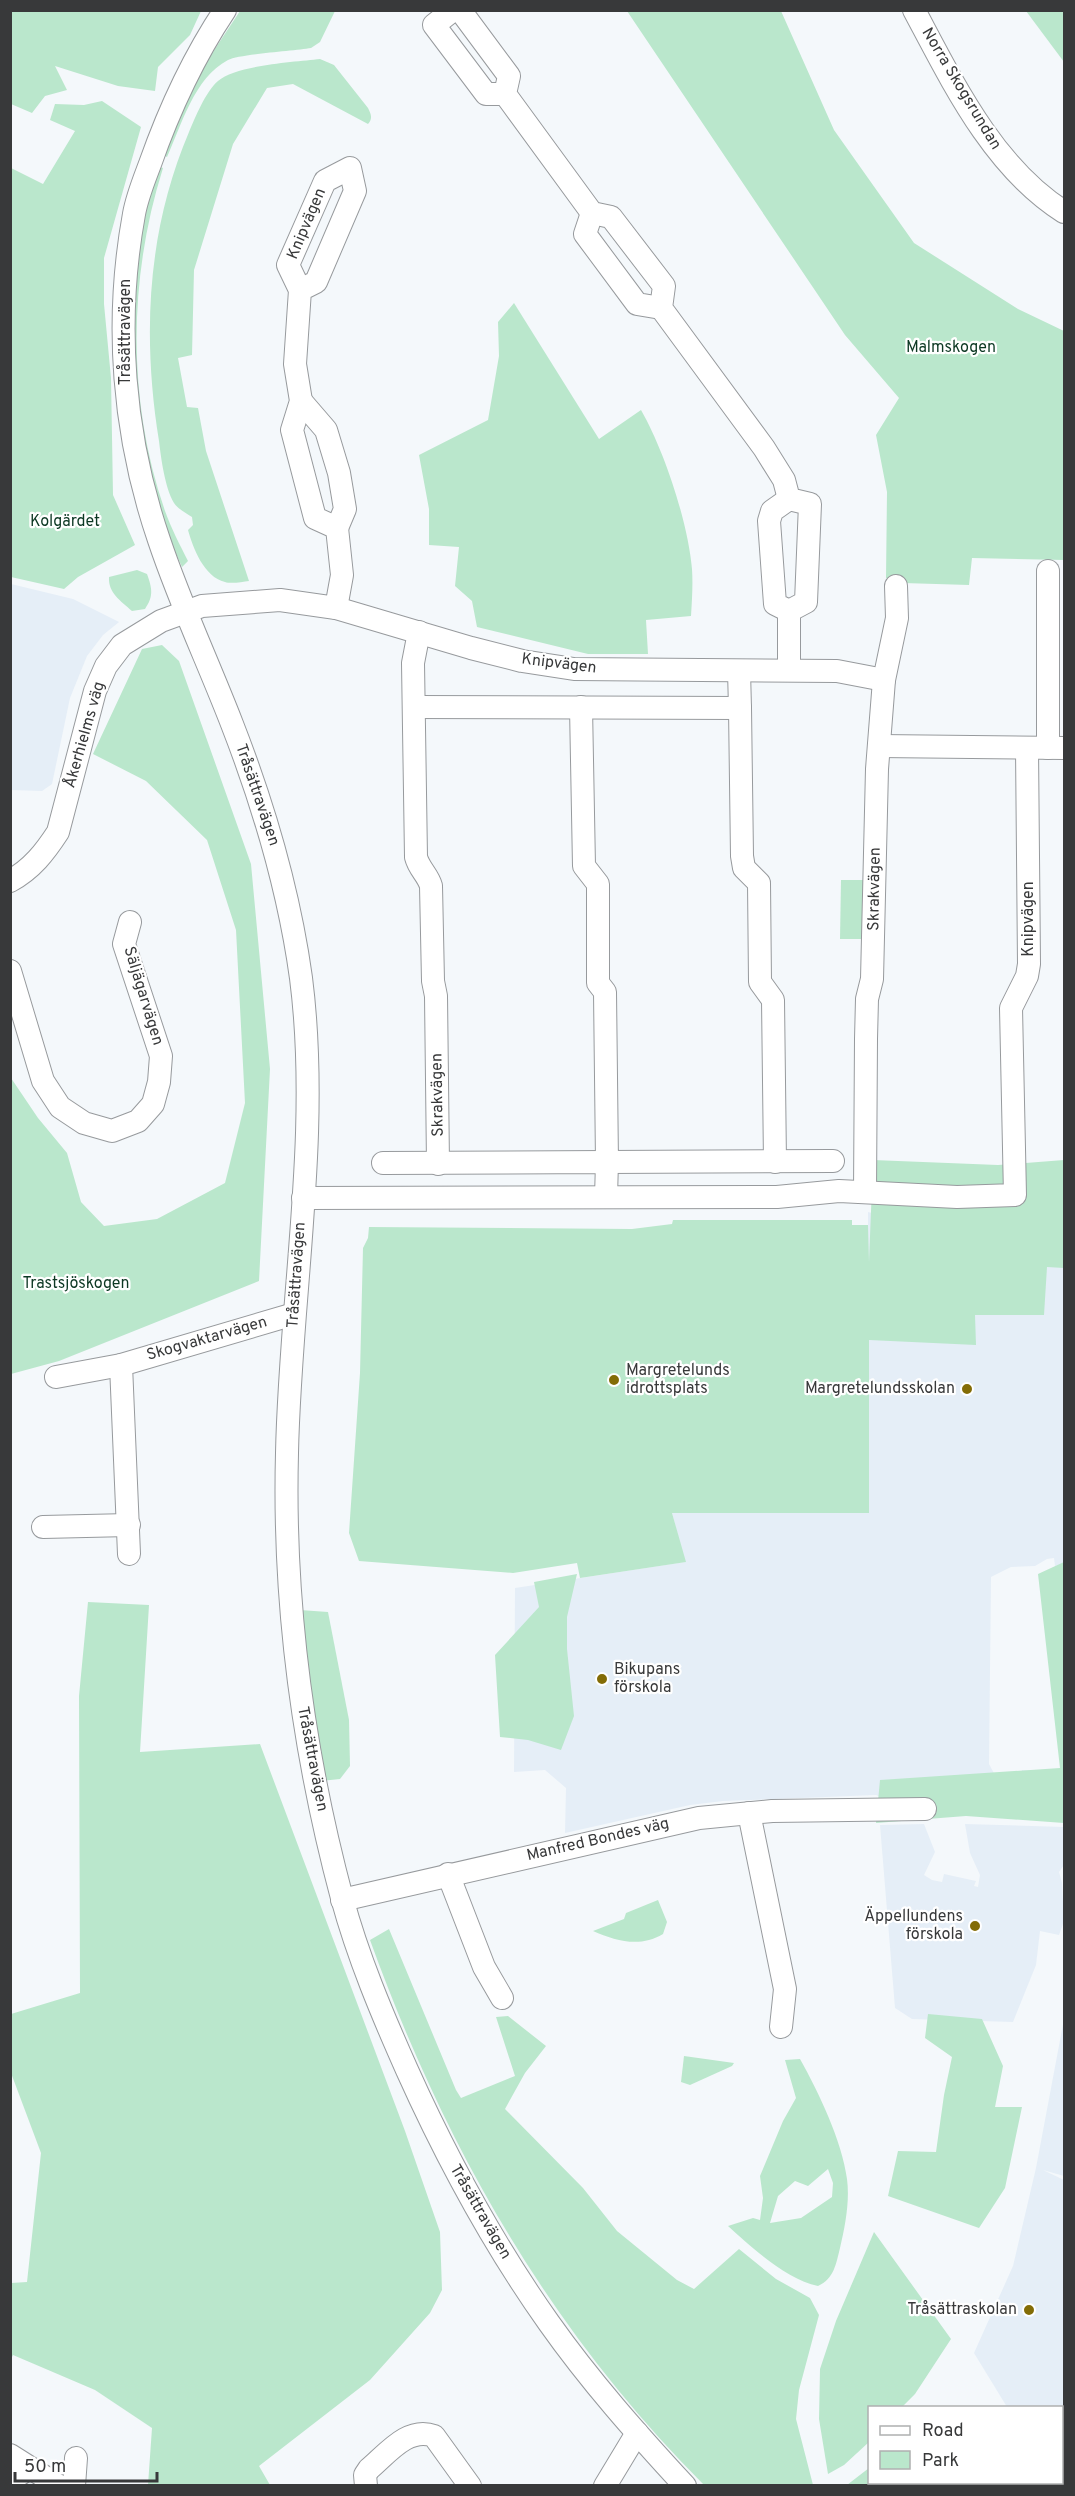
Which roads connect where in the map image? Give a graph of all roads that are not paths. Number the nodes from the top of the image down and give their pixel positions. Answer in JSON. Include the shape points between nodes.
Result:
{"nodes":[{"id":1,"x":225,"y":10,"type":"edge"},
{"id":2,"x":453,"y":10,"type":"edge"},
{"id":3,"x":460,"y":10,"type":"edge"},
{"id":4,"x":914,"y":10,"type":"edge"},
{"id":5,"x":505,"y":94,"type":"junction"},
{"id":6,"x":592,"y":213,"type":"junction"},
{"id":7,"x":1065,"y":213,"type":"edge"},
{"id":8,"x":300,"y":290,"type":"junction"},
{"id":9,"x":661,"y":308,"type":"junction"},
{"id":10,"x":301,"y":401,"type":"junction"},
{"id":11,"x":789,"y":499,"type":"junction"},
{"id":12,"x":337,"y":528,"type":"junction"},
{"id":13,"x":1048,"y":571,"type":"dead end"},
{"id":14,"x":896,"y":586,"type":"dead end"},
{"id":15,"x":336,"y":608,"type":"junction"},
{"id":16,"x":789,"y":611,"type":"junction"},
{"id":17,"x":186,"y":612,"type":"junction"},
{"id":18,"x":419,"y":633,"type":"junction"},
{"id":19,"x":739,"y":670,"type":"junction"},
{"id":20,"x":789,"y":670,"type":"junction"},
{"id":21,"x":884,"y":680,"type":"junction"},
{"id":22,"x":414,"y":707,"type":"junction"},
{"id":23,"x":581,"y":707,"type":"junction"},
{"id":24,"x":740,"y":708,"type":"junction"},
{"id":25,"x":879,"y":746,"type":"junction"},
{"id":26,"x":1047,"y":748,"type":"edge"},
{"id":27,"x":10,"y":881,"type":"edge"},
{"id":28,"x":130,"y":922,"type":"dead end"},
{"id":29,"x":10,"y":971,"type":"edge"},
{"id":30,"x":833,"y":1161,"type":"dead end"},
{"id":31,"x":607,"y":1162,"type":"junction"},
{"id":32,"x":775,"y":1162,"type":"junction"},
{"id":33,"x":383,"y":1163,"type":"dead end"},
{"id":34,"x":438,"y":1164,"type":"junction"},
{"id":35,"x":865,"y":1192,"type":"junction"},
{"id":36,"x":606,"y":1197,"type":"junction"},
{"id":37,"x":303,"y":1198,"type":"junction"},
{"id":38,"x":294,"y":1314,"type":"junction"},
{"id":39,"x":121,"y":1365,"type":"junction"},
{"id":40,"x":56,"y":1377,"type":"dead end"},
{"id":41,"x":129,"y":1525,"type":"junction"},
{"id":42,"x":43,"y":1527,"type":"dead end"},
{"id":43,"x":129,"y":1554,"type":"dead end"},
{"id":44,"x":925,"y":1809,"type":"dead end"},
{"id":45,"x":749,"y":1813,"type":"junction"},
{"id":46,"x":448,"y":1874,"type":"junction"},
{"id":47,"x":342,"y":1900,"type":"junction"},
{"id":48,"x":502,"y":1998,"type":"dead end"},
{"id":49,"x":781,"y":2027,"type":"dead end"},
{"id":50,"x":637,"y":2433,"type":"junction"},
{"id":51,"x":76,"y":2458,"type":"dead end"},
{"id":52,"x":20,"y":2461,"type":"edge"},
{"id":53,"x":10,"y":2481,"type":"edge"},
{"id":54,"x":59,"y":2486,"type":"edge"},
{"id":55,"x":74,"y":2486,"type":"edge"},
{"id":56,"x":366,"y":2486,"type":"edge"},
{"id":57,"x":470,"y":2486,"type":"edge"},
{"id":58,"x":605,"y":2486,"type":"edge"},
{"id":59,"x":684,"y":2486,"type":"edge"}],
"edges":[{"from":1,"to":17,"type":"street","name":"Tråsättravägen","via":[[194,60],[152,157],[135,208],[126,273],[126,404],[142,485]]},
{"from":2,"to":5,"type":"street","via":[[434,25],[486,94]]},
{"from":3,"to":5,"type":"street","via":[[508,76]]},
{"from":4,"to":7,"type":"street","name":"Norra Skogsrundan","via":[[989,142],[1025,182]]},
{"from":5,"to":6,"type":"street"},
{"from":6,"to":9,"type":"street","via":[[611,217],[643,256],[664,286]]},
{"from":6,"to":9,"type":"street","via":[[585,234],[596,252],[637,304]]},
{"from":8,"to":8,"type":"street","name":"Knipvägen","via":[[316,282],[355,191],[350,168],[325,181],[288,265]]},
{"from":8,"to":10,"type":"street","name":"Knipvägen","via":[[295,364]]},
{"from":9,"to":11,"type":"street","via":[[764,448],[784,480]]},
{"from":10,"to":12,"type":"street","via":[[326,430],[339,473],[345,509]]},
{"from":10,"to":12,"type":"street","name":"Knipvägen","via":[[292,430],[303,479],[315,518]]},
{"from":11,"to":16,"type":"street","via":[[772,511],[769,521],[776,604]]},
{"from":11,"to":16,"type":"street","via":[[810,504],[806,602]]},
{"from":12,"to":15,"type":"street","via":[[342,575]]},
{"from":13,"to":26,"type":"street","name":"Knipvägen"},
{"from":14,"to":21,"type":"street","name":"Skrakvägen","via":[[897,618]]},
{"from":15,"to":17,"type":"street","name":"Knipvägen","via":[[280,600],[217,604]]},
{"from":15,"to":18,"type":"street","name":"Knipvägen"},
{"from":16,"to":20,"type":"street"},
{"from":17,"to":27,"type":"street","name":"Åkerhielms väg","via":[[161,621],[122,645],[106,666],[95,691],[58,832],[46,852]]},
{"from":17,"to":37,"type":"street","name":"Tråsättravägen","via":[[234,727],[270,832],[290,913],[302,983],[305,1042]]},
{"from":18,"to":19,"type":"street","name":"Knipvägen","via":[[574,669]]},
{"from":18,"to":22,"type":"street","name":"Skrakvägen","via":[[413,663]]},
{"from":19,"to":20,"type":"street","name":"Knipvägen"},
{"from":19,"to":24,"type":"street"},
{"from":20,"to":21,"type":"street","name":"Knipvägen","via":[[837,671]]},
{"from":21,"to":25,"type":"street","name":"Skrakvägen"},
{"from":22,"to":23,"type":"street"},
{"from":22,"to":34,"type":"street","name":"Skrakvägen","via":[[416,857],[431,886]]},
{"from":23,"to":24,"type":"street"},
{"from":23,"to":31,"type":"street","via":[[584,866],[598,885],[598,983],[605,993]]},
{"from":24,"to":32,"type":"street","via":[[742,856],[744,868],[759,883],[760,982],[773,1000]]},
{"from":25,"to":26,"type":"street"},
{"from":25,"to":35,"type":"street","name":"Skrakvägen","via":[[872,980],[867,999]]},
{"from":26,"to":35,"type":"street","name":"Knipvägen","via":[[1029,964],[1011,1008],[1014,1195],[957,1197]]},
{"from":28,"to":29,"type":"street","name":"Säljägarvägen","via":[[124,944],[161,1056],[153,1104],[138,1121],[112,1131],[84,1123],[60,1107],[43,1081]]},
{"from":30,"to":32,"type":"street"},
{"from":31,"to":32,"type":"street"},
{"from":31,"to":34,"type":"street"},
{"from":31,"to":36,"type":"street"},
{"from":33,"to":34,"type":"street"},
{"from":35,"to":36,"type":"street","via":[[777,1197]]},
{"from":36,"to":37,"type":"street"},
{"from":37,"to":38,"type":"street","name":"Tråsättravägen"},
{"from":38,"to":39,"type":"street","name":"Skogvaktarvägen"},
{"from":38,"to":47,"type":"street","name":"Tråsättravägen","via":[[286,1539],[293,1640],[306,1736]]},
{"from":39,"to":40,"type":"street","name":"Skogvaktarvägen"},
{"from":39,"to":41,"type":"street"},
{"from":41,"to":42,"type":"street"},
{"from":41,"to":43,"type":"street"},
{"from":44,"to":45,"type":"street","name":"Manfred Bondes väg"},
{"from":45,"to":46,"type":"street","name":"Manfred Bondes väg","via":[[671,1822]]},
{"from":45,"to":49,"type":"street","via":[[785,1989]]},
{"from":46,"to":47,"type":"street","name":"Manfred Bondes väg"},
{"from":46,"to":48,"type":"street","via":[[484,1967]]},
{"from":47,"to":50,"type":"street","name":"Tråsättravägen","via":[[379,2006],[439,2140],[493,2238],[546,2319]]},
{"from":50,"to":58,"type":"street"},
{"from":50,"to":59,"type":"street","name":"Tråsättravägen"},
{"from":51,"to":55,"type":"street"},
{"from":52,"to":53,"type":"street"},
{"from":52,"to":54,"type":"street"},
{"from":56,"to":57,"type":"street","via":[[369,2469],[410,2435],[419,2433],[434,2436]]}]}
